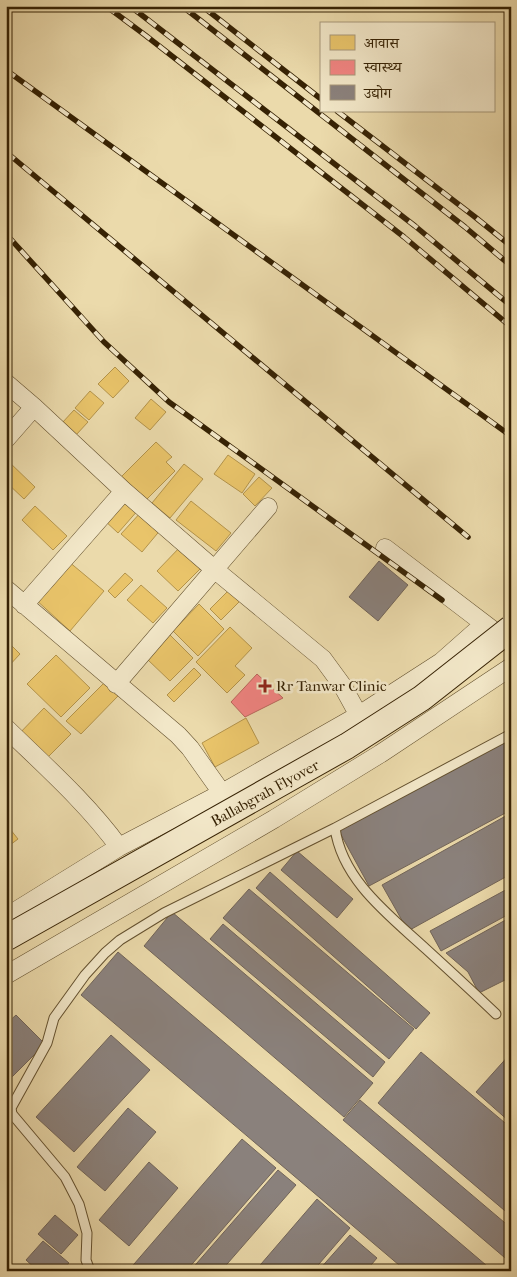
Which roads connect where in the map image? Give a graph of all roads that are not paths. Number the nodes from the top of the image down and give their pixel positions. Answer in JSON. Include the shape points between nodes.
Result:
{"nodes":[{"id":1,"x":6,"y":383,"type":"edge"},
{"id":2,"x":34,"y":406,"type":"junction"},
{"id":3,"x":6,"y":439,"type":"edge"},
{"id":4,"x":124,"y":491,"type":"junction"},
{"id":5,"x":268,"y":507,"type":"dead end"},
{"id":6,"x":385,"y":548,"type":"dead end"},
{"id":7,"x":214,"y":569,"type":"junction"},
{"id":8,"x":6,"y":589,"type":"edge"},
{"id":9,"x":24,"y":604,"type":"junction"},
{"id":10,"x":484,"y":624,"type":"junction"},
{"id":11,"x":511,"y":628,"type":"edge"},
{"id":12,"x":511,"y":644,"type":"edge"},
{"id":13,"x":511,"y":667,"type":"edge"},
{"id":14,"x":116,"y":684,"type":"junction"},
{"id":15,"x":359,"y":715,"type":"junction"},
{"id":16,"x":6,"y":728,"type":"edge"},
{"id":17,"x":511,"y":734,"type":"edge"},
{"id":18,"x":380,"y":754,"type":"junction"},
{"id":19,"x":222,"y":793,"type":"junction"},
{"id":20,"x":335,"y":828,"type":"junction"},
{"id":21,"x":120,"y":847,"type":"junction"},
{"id":22,"x":6,"y":918,"type":"edge"},
{"id":23,"x":6,"y":938,"type":"edge"},
{"id":24,"x":6,"y":975,"type":"edge"},
{"id":25,"x":496,"y":1014,"type":"dead end"},
{"id":26,"x":90,"y":1271,"type":"edge"}],
"edges":[{"from":1,"to":2,"type":"street"},
{"from":2,"to":3,"type":"street"},
{"from":2,"to":4,"type":"street"},
{"from":4,"to":7,"type":"street"},
{"from":4,"to":9,"type":"street"},
{"from":5,"to":7,"type":"street"},
{"from":6,"to":10,"type":"street"},
{"from":7,"to":14,"type":"street"},
{"from":7,"to":15,"type":"street","via":[[323,658]]},
{"from":8,"to":9,"type":"street"},
{"from":9,"to":14,"type":"street"},
{"from":10,"to":12,"type":"street"},
{"from":10,"to":15,"type":"street","via":[[441,662]]},
{"from":11,"to":23,"type":"main road","name":"Ballabgrah Flyover","bridge":true,"via":[[422,698],[347,746]]},
{"from":13,"to":18,"type":"street"},
{"from":14,"to":19,"type":"street","via":[[178,735]]},
{"from":15,"to":18,"type":"street"},
{"from":15,"to":19,"type":"street"},
{"from":16,"to":21,"type":"street","via":[[88,808]]},
{"from":17,"to":20,"type":"lane"},
{"from":18,"to":24,"type":"street"},
{"from":19,"to":21,"type":"street"},
{"from":20,"to":25,"type":"lane","via":[[344,858],[376,904]]},
{"from":20,"to":26,"type":"lane","via":[[164,913],[120,940],[85,975],[54,1018],[47,1043],[11,1108],[12,1114],[65,1177],[80,1204],[87,1233],[86,1260]]},
{"from":21,"to":22,"type":"street"}]}
